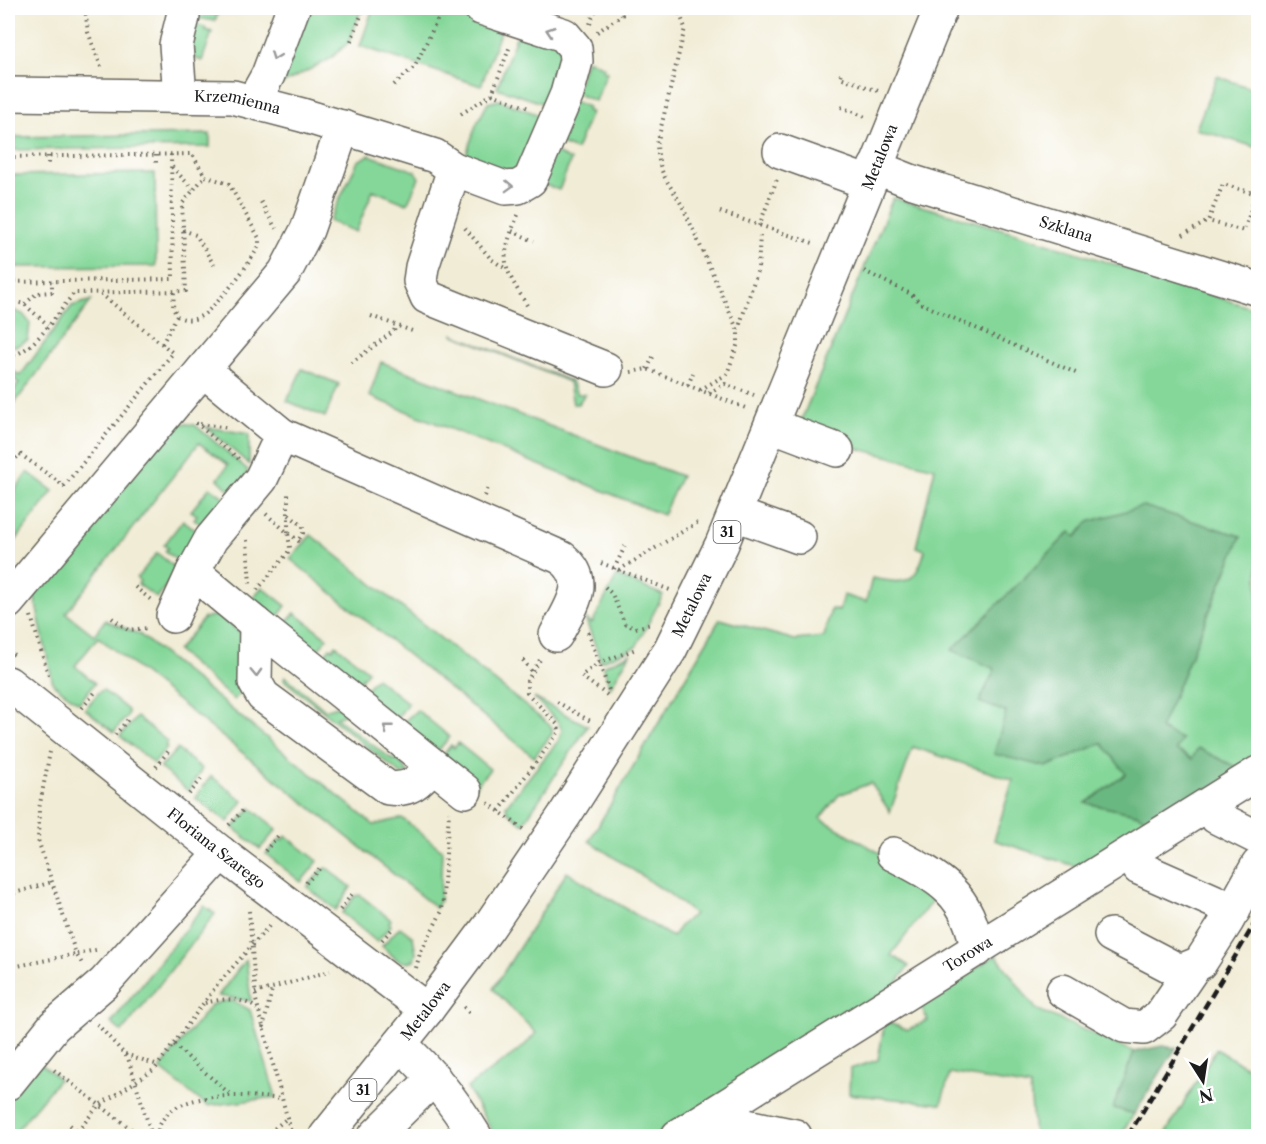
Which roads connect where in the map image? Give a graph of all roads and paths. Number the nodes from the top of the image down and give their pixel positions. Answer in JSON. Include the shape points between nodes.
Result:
{"nodes":[{"id":1,"x":85,"y":8,"type":"edge"},
{"id":2,"x":293,"y":8,"type":"edge"},
{"id":3,"x":364,"y":8,"type":"edge"},
{"id":4,"x":443,"y":8,"type":"edge"},
{"id":5,"x":481,"y":8,"type":"edge"},
{"id":6,"x":618,"y":8,"type":"edge"},
{"id":7,"x":678,"y":8,"type":"edge"},
{"id":8,"x":941,"y":8,"type":"edge"},
{"id":9,"x":183,"y":17,"type":"dead end"},
{"id":10,"x":519,"y":20,"type":"junction"},
{"id":11,"x":592,"y":35,"type":"dead end"},
{"id":12,"x":351,"y":41,"type":"dead end"},
{"id":13,"x":104,"y":72,"type":"dead end"},
{"id":14,"x":841,"y":74,"type":"dead end"},
{"id":15,"x":393,"y":85,"type":"dead end"},
{"id":16,"x":878,"y":91,"type":"dead end"},
{"id":17,"x":8,"y":94,"type":"edge"},
{"id":18,"x":492,"y":94,"type":"junction"},
{"id":19,"x":180,"y":96,"type":"junction"},
{"id":20,"x":252,"y":102,"type":"junction"},
{"id":21,"x":841,"y":107,"type":"dead end"},
{"id":22,"x":461,"y":114,"type":"dead end"},
{"id":23,"x":556,"y":119,"type":"junction"},
{"id":24,"x":874,"y":120,"type":"dead end"},
{"id":25,"x":343,"y":127,"type":"junction"},
{"id":26,"x":783,"y":152,"type":"joint"},
{"id":27,"x":171,"y":154,"type":"junction"},
{"id":28,"x":156,"y":155,"type":"junction"},
{"id":29,"x":48,"y":156,"type":"junction"},
{"id":30,"x":8,"y":157,"type":"edge"},
{"id":31,"x":156,"y":165,"type":"dead end"},
{"id":32,"x":48,"y":166,"type":"dead end"},
{"id":33,"x":172,"y":166,"type":"junction"},
{"id":34,"x":454,"y":169,"type":"junction"},
{"id":35,"x":872,"y":175,"type":"junction"},
{"id":36,"x":205,"y":176,"type":"junction"},
{"id":37,"x":530,"y":180,"type":"junction"},
{"id":38,"x":193,"y":189,"type":"junction"},
{"id":39,"x":261,"y":202,"type":"dead end"},
{"id":40,"x":444,"y":203,"type":"junction"},
{"id":41,"x":720,"y":212,"type":"dead end"},
{"id":42,"x":1208,"y":221,"type":"junction"},
{"id":43,"x":759,"y":226,"type":"junction"},
{"id":44,"x":183,"y":230,"type":"junction"},
{"id":45,"x":277,"y":231,"type":"dead end"},
{"id":46,"x":512,"y":231,"type":"junction"},
{"id":47,"x":760,"y":235,"type":"dead end"},
{"id":48,"x":1179,"y":238,"type":"dead end"},
{"id":49,"x":534,"y":240,"type":"dead end"},
{"id":50,"x":829,"y":253,"type":"junction"},
{"id":51,"x":214,"y":265,"type":"dead end"},
{"id":52,"x":506,"y":269,"type":"junction"},
{"id":53,"x":52,"y":281,"type":"junction"},
{"id":54,"x":8,"y":282,"type":"edge"},
{"id":55,"x":1258,"y":290,"type":"edge"},
{"id":56,"x":174,"y":292,"type":"junction"},
{"id":57,"x":100,"y":293,"type":"junction"},
{"id":58,"x":8,"y":300,"type":"edge"},
{"id":59,"x":25,"y":304,"type":"junction"},
{"id":60,"x":531,"y":311,"type":"dead end"},
{"id":61,"x":177,"y":316,"type":"junction"},
{"id":62,"x":371,"y":316,"type":"dead end"},
{"id":63,"x":48,"y":325,"type":"junction"},
{"id":64,"x":396,"y":325,"type":"junction"},
{"id":65,"x":412,"y":331,"type":"dead end"},
{"id":66,"x":738,"y":331,"type":"junction"},
{"id":67,"x":162,"y":344,"type":"junction"},
{"id":68,"x":8,"y":355,"type":"edge"},
{"id":69,"x":653,"y":357,"type":"dead end"},
{"id":70,"x":351,"y":363,"type":"dead end"},
{"id":71,"x":614,"y":369,"type":"joint"},
{"id":72,"x":647,"y":369,"type":"junction"},
{"id":73,"x":203,"y":370,"type":"junction"},
{"id":74,"x":693,"y":373,"type":"dead end"},
{"id":75,"x":1076,"y":373,"type":"dead end"},
{"id":76,"x":688,"y":385,"type":"junction"},
{"id":77,"x":700,"y":390,"type":"junction"},
{"id":78,"x":708,"y":394,"type":"junction"},
{"id":79,"x":757,"y":396,"type":"dead end"},
{"id":80,"x":160,"y":418,"type":"junction"},
{"id":81,"x":761,"y":418,"type":"junction"},
{"id":82,"x":282,"y":435,"type":"junction"},
{"id":83,"x":837,"y":450,"type":"dead end"},
{"id":84,"x":8,"y":467,"type":"edge"},
{"id":85,"x":259,"y":491,"type":"junction"},
{"id":86,"x":288,"y":515,"type":"junction"},
{"id":87,"x":719,"y":516,"type":"junction"},
{"id":88,"x":288,"y":533,"type":"junction"},
{"id":89,"x":799,"y":537,"type":"dead end"},
{"id":90,"x":626,"y":544,"type":"dead end"},
{"id":91,"x":616,"y":569,"type":"junction"},
{"id":92,"x":193,"y":572,"type":"junction"},
{"id":93,"x":576,"y":583,"type":"junction"},
{"id":94,"x":670,"y":591,"type":"dead end"},
{"id":95,"x":13,"y":595,"type":"edge"},
{"id":96,"x":253,"y":614,"type":"junction"},
{"id":97,"x":173,"y":616,"type":"joint"},
{"id":98,"x":112,"y":618,"type":"dead end"},
{"id":99,"x":657,"y":621,"type":"dead end"},
{"id":100,"x":556,"y":635,"type":"joint"},
{"id":101,"x":646,"y":645,"type":"dead end"},
{"id":102,"x":523,"y":660,"type":"dead end"},
{"id":103,"x":599,"y":663,"type":"junction"},
{"id":104,"x":532,"y":672,"type":"junction"},
{"id":105,"x":8,"y":683,"type":"edge"},
{"id":106,"x":97,"y":690,"type":"dead end"},
{"id":107,"x":557,"y":702,"type":"dead end"},
{"id":108,"x":70,"y":716,"type":"junction"},
{"id":109,"x":130,"y":717,"type":"dead end"},
{"id":110,"x":593,"y":722,"type":"dead end"},
{"id":111,"x":115,"y":735,"type":"dead end"},
{"id":112,"x":170,"y":749,"type":"dead end"},
{"id":113,"x":432,"y":765,"type":"junction"},
{"id":114,"x":155,"y":768,"type":"dead end"},
{"id":115,"x":1258,"y":773,"type":"edge"},
{"id":116,"x":204,"y":776,"type":"dead end"},
{"id":117,"x":465,"y":791,"type":"junction"},
{"id":118,"x":188,"y":795,"type":"dead end"},
{"id":119,"x":244,"y":808,"type":"dead end"},
{"id":120,"x":499,"y":811,"type":"junction"},
{"id":121,"x":1216,"y":817,"type":"dead end"},
{"id":122,"x":524,"y":829,"type":"dead end"},
{"id":123,"x":278,"y":836,"type":"dead end"},
{"id":124,"x":1258,"y":838,"type":"edge"},
{"id":125,"x":224,"y":840,"type":"junction"},
{"id":126,"x":262,"y":854,"type":"dead end"},
{"id":127,"x":893,"y":854,"type":"dead end"},
{"id":128,"x":1258,"y":865,"type":"edge"},
{"id":129,"x":320,"y":868,"type":"dead end"},
{"id":130,"x":1139,"y":868,"type":"dead end"},
{"id":131,"x":52,"y":882,"type":"junction"},
{"id":132,"x":303,"y":886,"type":"dead end"},
{"id":133,"x":352,"y":894,"type":"dead end"},
{"id":134,"x":8,"y":895,"type":"edge"},
{"id":135,"x":249,"y":907,"type":"dead end"},
{"id":136,"x":1234,"y":910,"type":"junction"},
{"id":137,"x":337,"y":913,"type":"dead end"},
{"id":138,"x":276,"y":918,"type":"dead end"},
{"id":139,"x":394,"y":927,"type":"dead end"},
{"id":140,"x":1111,"y":935,"type":"dead end"},
{"id":141,"x":251,"y":946,"type":"junction"},
{"id":142,"x":378,"y":946,"type":"dead end"},
{"id":143,"x":977,"y":950,"type":"junction"},
{"id":144,"x":76,"y":954,"type":"junction"},
{"id":145,"x":8,"y":968,"type":"edge"},
{"id":146,"x":1193,"y":968,"type":"junction"},
{"id":147,"x":340,"y":969,"type":"dead end"},
{"id":148,"x":88,"y":975,"type":"dead end"},
{"id":149,"x":414,"y":975,"type":"dead end"},
{"id":150,"x":272,"y":988,"type":"junction"},
{"id":151,"x":1063,"y":991,"type":"dead end"},
{"id":152,"x":255,"y":993,"type":"junction"},
{"id":153,"x":204,"y":1003,"type":"junction"},
{"id":154,"x":258,"y":1010,"type":"junction"},
{"id":155,"x":427,"y":1011,"type":"junction"},
{"id":156,"x":99,"y":1026,"type":"dead end"},
{"id":157,"x":263,"y":1029,"type":"junction"},
{"id":158,"x":400,"y":1044,"type":"junction"},
{"id":159,"x":173,"y":1045,"type":"junction"},
{"id":160,"x":122,"y":1053,"type":"junction"},
{"id":161,"x":158,"y":1065,"type":"junction"},
{"id":162,"x":57,"y":1072,"type":"dead end"},
{"id":163,"x":434,"y":1078,"type":"junction"},
{"id":164,"x":8,"y":1083,"type":"edge"},
{"id":165,"x":134,"y":1083,"type":"junction"},
{"id":166,"x":232,"y":1096,"type":"junction"},
{"id":167,"x":281,"y":1100,"type":"junction"},
{"id":168,"x":99,"y":1106,"type":"junction"},
{"id":169,"x":286,"y":1119,"type":"junction"},
{"id":170,"x":70,"y":1125,"type":"dead end"},
{"id":171,"x":713,"y":1127,"type":"edge"},
{"id":172,"x":78,"y":1132,"type":"junction"},
{"id":173,"x":338,"y":1132,"type":"edge"},
{"id":174,"x":74,"y":1137,"type":"edge"},
{"id":175,"x":140,"y":1137,"type":"edge"},
{"id":176,"x":152,"y":1137,"type":"edge"},
{"id":177,"x":157,"y":1137,"type":"edge"},
{"id":178,"x":264,"y":1137,"type":"edge"},
{"id":179,"x":292,"y":1137,"type":"edge"},
{"id":180,"x":375,"y":1137,"type":"edge"},
{"id":181,"x":475,"y":1137,"type":"edge"},
{"id":182,"x":678,"y":1137,"type":"edge"},
{"id":183,"x":795,"y":1137,"type":"edge"}],
"edges":[{"from":1,"to":13,"type":"path","via":[[88,32]]},
{"from":2,"to":20,"type":"street","one_way":true,"via":[[268,75]]},
{"from":3,"to":12,"type":"path"},
{"from":4,"to":15,"type":"path","via":[[415,66]]},
{"from":5,"to":10,"type":"street"},
{"from":6,"to":11,"type":"path","via":[[624,16]]},
{"from":7,"to":66,"type":"path","via":[[685,28],[657,155],[661,172],[683,207]]},
{"from":8,"to":35,"type":"street","name":"Metalowa","number":"31"},
{"from":9,"to":19,"type":"street","via":[[176,45]]},
{"from":10,"to":18,"type":"path"},
{"from":23,"to":10,"type":"street","one_way":true,"via":[[576,61],[574,48],[564,35]]},
{"from":14,"to":16,"type":"path","via":[[840,77]]},
{"from":17,"to":19,"type":"street","name":"Krzemienna"},
{"from":18,"to":22,"type":"path"},
{"from":18,"to":23,"type":"path"},
{"from":19,"to":20,"type":"street","name":"Krzemienna"},
{"from":20,"to":25,"type":"street","name":"Krzemienna"},
{"from":21,"to":24,"type":"path"},
{"from":23,"to":37,"type":"street"},
{"from":25,"to":34,"type":"street","name":"Krzemienna","via":[[435,156]]},
{"from":25,"to":73,"type":"street","via":[[307,230],[285,272]]},
{"from":26,"to":35,"type":"street","name":"Szklana"},
{"from":26,"to":43,"type":"path"},
{"from":27,"to":28,"type":"path"},
{"from":27,"to":33,"type":"path"},
{"from":27,"to":36,"type":"path","via":[[192,154]]},
{"from":28,"to":29,"type":"path"},
{"from":28,"to":31,"type":"path"},
{"from":29,"to":30,"type":"path"},
{"from":29,"to":32,"type":"path"},
{"from":33,"to":38,"type":"path"},
{"from":33,"to":53,"type":"path","via":[[173,279]]},
{"from":34,"to":37,"type":"street","name":"Krzemienna","one_way":true,"via":[[505,188],[518,187]]},
{"from":34,"to":40,"type":"street"},
{"from":35,"to":50,"type":"street","name":"Metalowa","number":"31"},
{"from":35,"to":55,"type":"street","name":"Szklana","via":[[925,186]]},
{"from":36,"to":38,"type":"path"},
{"from":36,"to":61,"type":"path","via":[[229,184],[259,244],[239,276],[205,314],[193,319]]},
{"from":37,"to":46,"type":"path"},
{"from":38,"to":44,"type":"path","via":[[182,204]]},
{"from":39,"to":45,"type":"path"},
{"from":40,"to":52,"type":"path","via":[[491,259]]},
{"from":40,"to":71,"type":"street","via":[[422,267],[420,281],[427,297]]},
{"from":41,"to":43,"type":"path"},
{"from":42,"to":42,"type":"path","via":[[1223,184],[1256,194],[1244,231]]},
{"from":42,"to":48,"type":"path"},
{"from":43,"to":50,"type":"path"},
{"from":44,"to":51,"type":"path","via":[[196,235]]},
{"from":44,"to":56,"type":"path","via":[[186,289]]},
{"from":46,"to":49,"type":"path"},
{"from":46,"to":52,"type":"path","via":[[504,255]]},
{"from":47,"to":66,"type":"path","via":[[758,269]]},
{"from":50,"to":75,"type":"path","via":[[911,294],[922,304]]},
{"from":50,"to":81,"type":"street","name":"Metalowa","number":"31"},
{"from":52,"to":60,"type":"path"},
{"from":53,"to":54,"type":"path"},
{"from":53,"to":59,"type":"path","via":[[52,292],[37,293]]},
{"from":56,"to":57,"type":"path"},
{"from":56,"to":61,"type":"path"},
{"from":57,"to":63,"type":"path","via":[[74,293]]},
{"from":57,"to":67,"type":"path"},
{"from":58,"to":59,"type":"path"},
{"from":59,"to":63,"type":"path"},
{"from":61,"to":67,"type":"path"},
{"from":62,"to":64,"type":"path"},
{"from":63,"to":68,"type":"path","via":[[28,349]]},
{"from":64,"to":65,"type":"path"},
{"from":64,"to":70,"type":"path","via":[[394,331]]},
{"from":66,"to":77,"type":"path","via":[[727,374]]},
{"from":67,"to":84,"type":"path","via":[[173,353],[64,486],[20,454]]},
{"from":69,"to":72,"type":"path"},
{"from":71,"to":72,"type":"path"},
{"from":72,"to":76,"type":"path"},
{"from":73,"to":80,"type":"street"},
{"from":73,"to":82,"type":"street"},
{"from":74,"to":76,"type":"path"},
{"from":76,"to":77,"type":"path"},
{"from":77,"to":78,"type":"path"},
{"from":78,"to":79,"type":"path","via":[[725,384]]},
{"from":78,"to":81,"type":"path"},
{"from":80,"to":85,"type":"path","via":[[200,424]]},
{"from":80,"to":95,"type":"street"},
{"from":81,"to":83,"type":"street"},
{"from":81,"to":87,"type":"street","name":"Metalowa","number":"31"},
{"from":82,"to":85,"type":"street"},
{"from":82,"to":93,"type":"street","via":[[562,558]]},
{"from":85,"to":86,"type":"path"},
{"from":85,"to":88,"type":"path"},
{"from":85,"to":92,"type":"street","via":[[211,538]]},
{"from":85,"to":96,"type":"path"},
{"from":86,"to":88,"type":"path"},
{"from":86,"to":88,"type":"path","via":[[303,526],[300,542]]},
{"from":87,"to":89,"type":"street"},
{"from":87,"to":91,"type":"path"},
{"from":87,"to":155,"type":"street","name":"Metalowa","number":"31","via":[[699,597],[670,651],[564,816]]},
{"from":88,"to":96,"type":"path","via":[[290,548]]},
{"from":90,"to":91,"type":"path"},
{"from":91,"to":93,"type":"path","via":[[600,563]]},
{"from":91,"to":94,"type":"path"},
{"from":92,"to":96,"type":"street"},
{"from":92,"to":97,"type":"street"},
{"from":93,"to":99,"type":"path","via":[[592,579],[607,588],[629,627],[641,628]]},
{"from":93,"to":100,"type":"street"},
{"from":93,"to":103,"type":"path"},
{"from":95,"to":108,"type":"path","via":[[25,594]]},
{"from":113,"to":96,"type":"street","one_way":true},
{"from":96,"to":113,"type":"street","one_way":true,"via":[[255,682],[262,696],[388,788],[412,786]]},
{"from":97,"to":98,"type":"path","via":[[154,628],[128,630]]},
{"from":100,"to":104,"type":"path"},
{"from":101,"to":103,"type":"path"},
{"from":102,"to":104,"type":"path"},
{"from":103,"to":103,"type":"path","via":[[581,676],[613,699],[606,681]]},
{"from":104,"to":120,"type":"path","via":[[527,693],[558,725],[559,732]]},
{"from":105,"to":108,"type":"street","name":"Floriana Szarego"},
{"from":106,"to":108,"type":"path"},
{"from":107,"to":110,"type":"path"},
{"from":108,"to":125,"type":"street","name":"Floriana Szarego"},
{"from":108,"to":131,"type":"path","via":[[51,747],[37,827]]},
{"from":109,"to":111,"type":"path"},
{"from":112,"to":114,"type":"path"},
{"from":113,"to":117,"type":"street"},
{"from":115,"to":143,"type":"street","name":"Torowa"},
{"from":116,"to":118,"type":"path"},
{"from":117,"to":120,"type":"path","via":[[476,793]]},
{"from":117,"to":149,"type":"path","via":[[447,814],[442,911],[420,953]]},
{"from":119,"to":125,"type":"path"},
{"from":120,"to":122,"type":"path"},
{"from":121,"to":124,"type":"street"},
{"from":123,"to":126,"type":"path"},
{"from":125,"to":155,"type":"street","name":"Floriana Szarego"},
{"from":125,"to":164,"type":"street","via":[[104,983],[54,1026]]},
{"from":127,"to":143,"type":"street","via":[[949,887],[970,921]]},
{"from":128,"to":136,"type":"street"},
{"from":129,"to":132,"type":"path"},
{"from":130,"to":136,"type":"street"},
{"from":131,"to":134,"type":"path"},
{"from":131,"to":144,"type":"path"},
{"from":133,"to":137,"type":"path"},
{"from":135,"to":141,"type":"path"},
{"from":136,"to":146,"type":"street"},
{"from":138,"to":141,"type":"path"},
{"from":139,"to":142,"type":"path"},
{"from":140,"to":146,"type":"street","via":[[1174,968]]},
{"from":141,"to":152,"type":"path"},
{"from":141,"to":153,"type":"path"},
{"from":143,"to":171,"type":"street","name":"Torowa"},
{"from":144,"to":145,"type":"path"},
{"from":144,"to":148,"type":"path"},
{"from":146,"to":151,"type":"street","via":[[1161,1015],[1144,1028],[1124,1026]]},
{"from":147,"to":150,"type":"path"},
{"from":150,"to":152,"type":"path"},
{"from":150,"to":157,"type":"path"},
{"from":152,"to":154,"type":"path"},
{"from":153,"to":154,"type":"path","via":[[235,1000]]},
{"from":153,"to":159,"type":"path"},
{"from":154,"to":157,"type":"path"},
{"from":155,"to":158,"type":"street","name":"Metalowa","number":"31"},
{"from":156,"to":160,"type":"path"},
{"from":157,"to":167,"type":"path"},
{"from":158,"to":163,"type":"street"},
{"from":158,"to":173,"type":"street","name":"Metalowa","number":"31"},
{"from":159,"to":161,"type":"path"},
{"from":159,"to":166,"type":"path"},
{"from":160,"to":161,"type":"path"},
{"from":160,"to":165,"type":"path","via":[[128,1059]]},
{"from":161,"to":165,"type":"path"},
{"from":162,"to":168,"type":"path"},
{"from":163,"to":180,"type":"street"},
{"from":163,"to":181,"type":"street"},
{"from":165,"to":168,"type":"path"},
{"from":165,"to":176,"type":"path"},
{"from":166,"to":167,"type":"path"},
{"from":166,"to":177,"type":"path","via":[[205,1098],[172,1111],[158,1129]]},
{"from":167,"to":169,"type":"path"},
{"from":168,"to":172,"type":"path"},
{"from":168,"to":175,"type":"path"},
{"from":169,"to":178,"type":"path"},
{"from":169,"to":179,"type":"path"},
{"from":170,"to":172,"type":"path"},
{"from":171,"to":182,"type":"street","name":"Torowa"},
{"from":171,"to":183,"type":"street"},
{"from":172,"to":174,"type":"path"}]}
